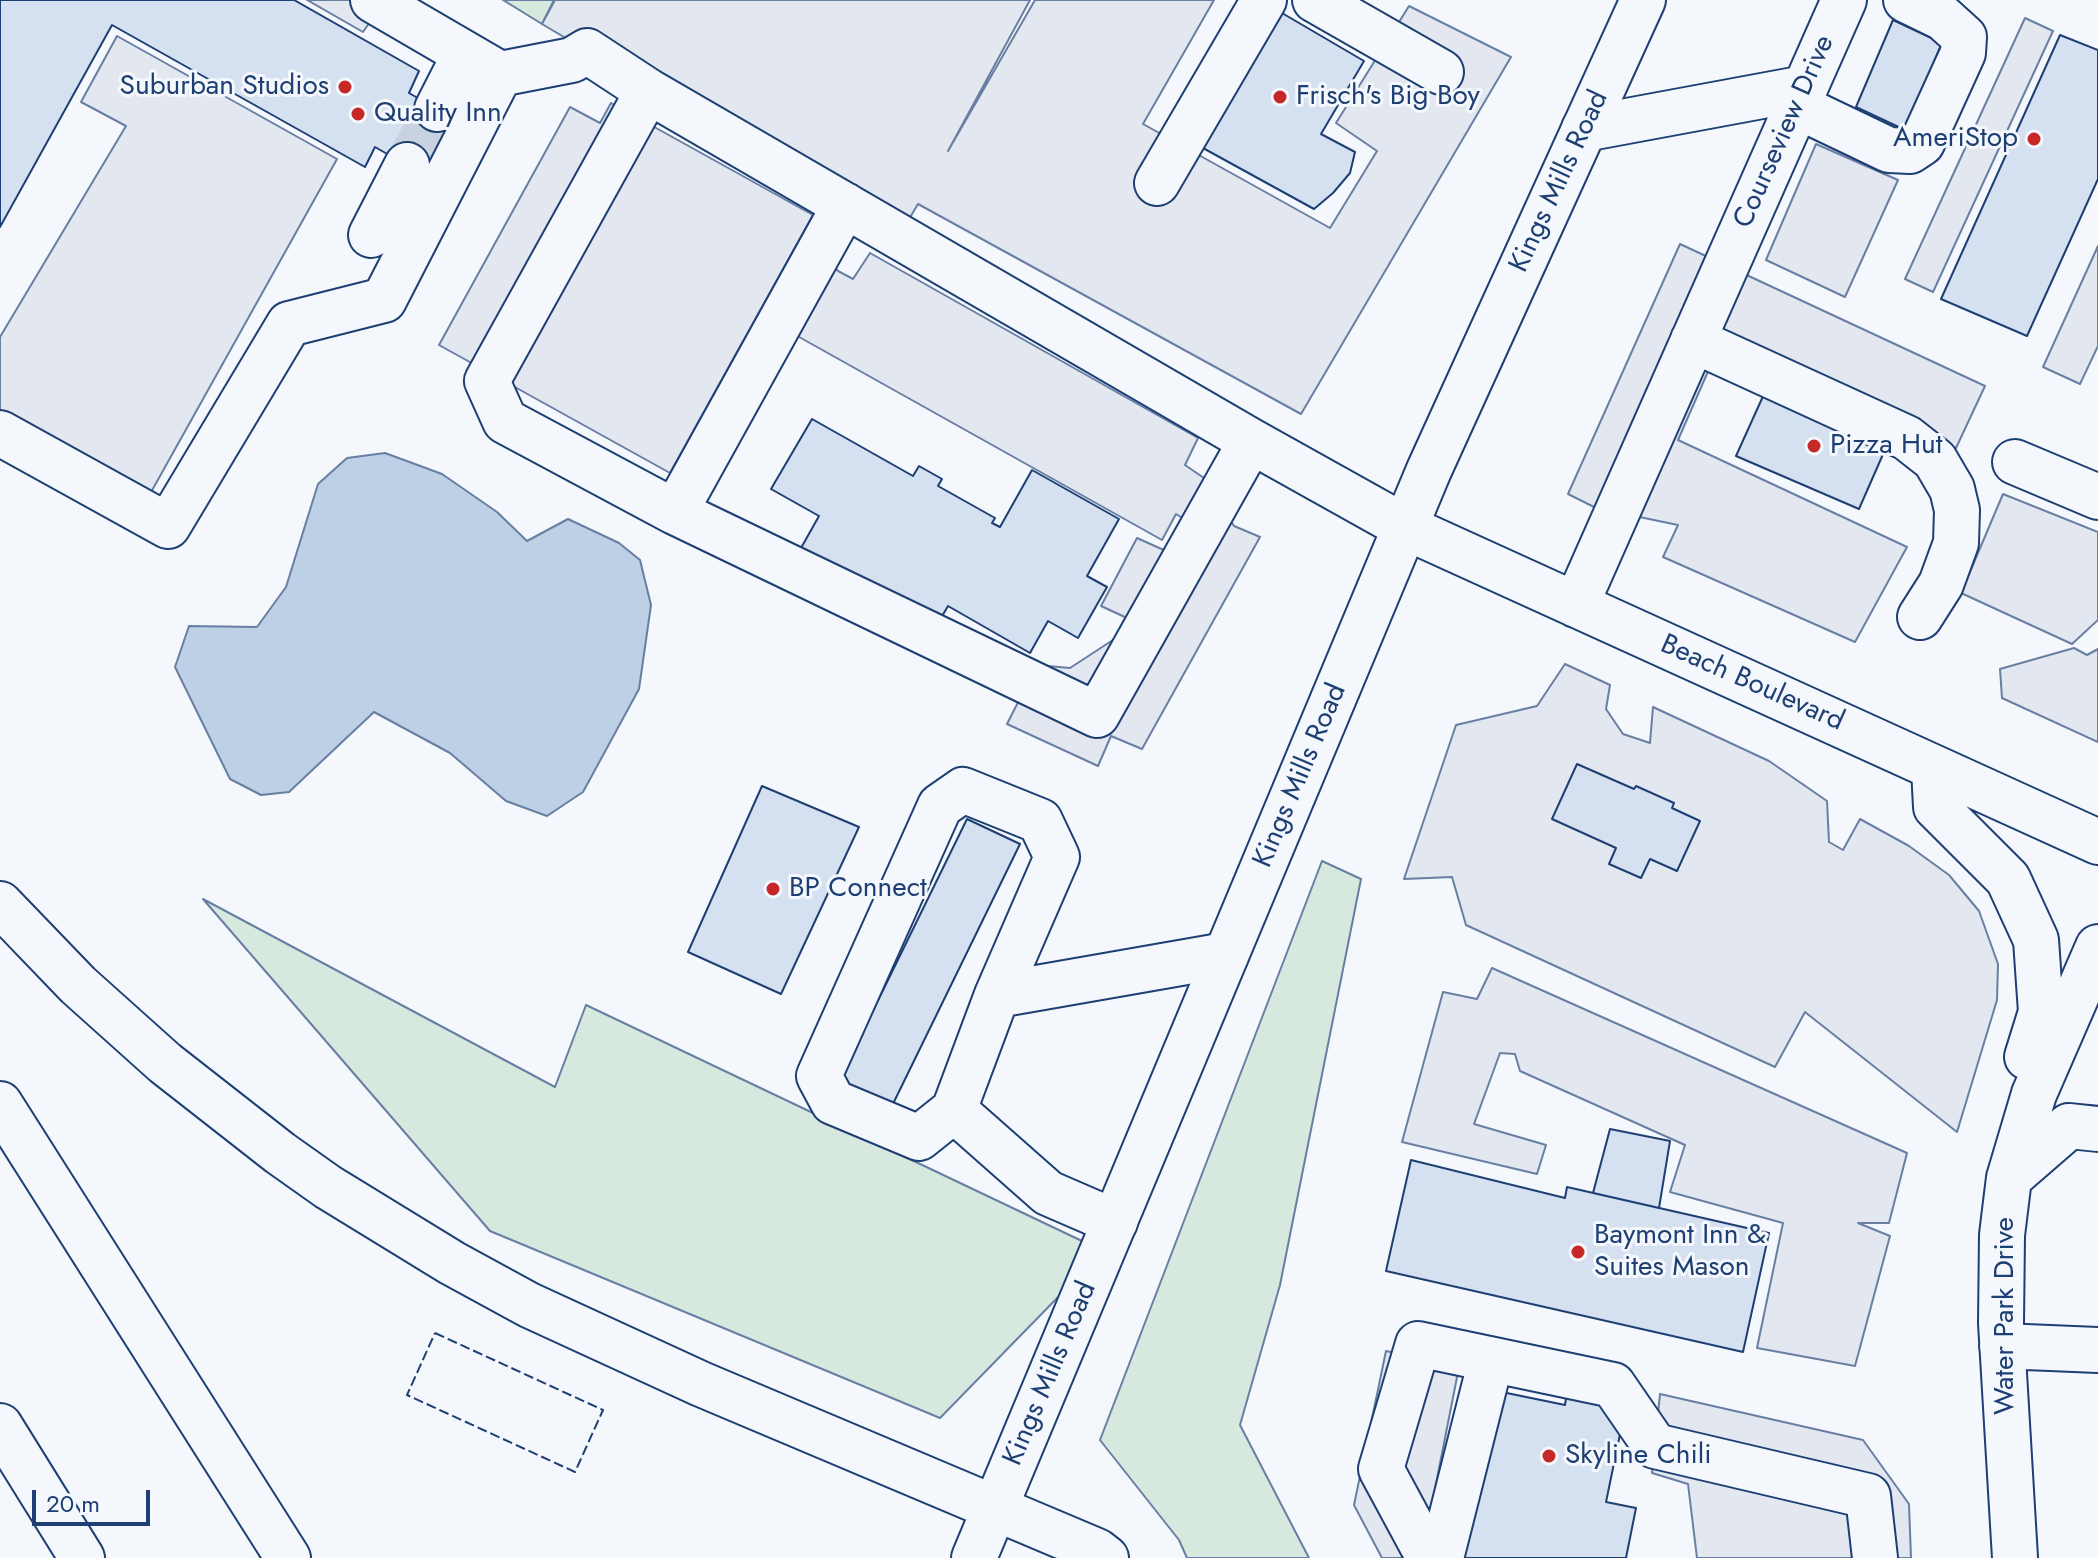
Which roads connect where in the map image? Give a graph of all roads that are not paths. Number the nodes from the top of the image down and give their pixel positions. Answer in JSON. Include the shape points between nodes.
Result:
{"nodes":[{"id":1,"x":373,"y":0,"type":"edge"},
{"id":2,"x":1264,"y":0,"type":"edge"},
{"id":3,"x":1315,"y":0,"type":"edge"},
{"id":4,"x":1643,"y":0,"type":"edge"},
{"id":5,"x":1844,"y":0,"type":"edge"},
{"id":6,"x":1906,"y":0,"type":"edge"},
{"id":7,"x":483,"y":64,"type":"junction"},
{"id":8,"x":1441,"y":72,"type":"dead end"},
{"id":9,"x":648,"y":91,"type":"junction"},
{"id":10,"x":1801,"y":97,"type":"junction"},
{"id":11,"x":437,"y":109,"type":"tunnel mouth"},
{"id":12,"x":1584,"y":129,"type":"junction"},
{"id":13,"x":407,"y":165,"type":"tunnel mouth"},
{"id":14,"x":1157,"y":183,"type":"dead end"},
{"id":15,"x":845,"y":205,"type":"junction"},
{"id":16,"x":371,"y":235,"type":"dead end"},
{"id":17,"x":1693,"y":340,"type":"junction"},
{"id":18,"x":0,"y":433,"type":"edge"},
{"id":19,"x":1251,"y":441,"type":"junction"},
{"id":20,"x":2015,"y":462,"type":"dead end"},
{"id":21,"x":2098,"y":497,"type":"edge"},
{"id":22,"x":675,"y":512,"type":"junction"},
{"id":23,"x":1405,"y":527,"type":"junction"},
{"id":24,"x":1576,"y":605,"type":"junction"},
{"id":25,"x":1920,"y":617,"type":"dead end"},
{"id":26,"x":1934,"y":768,"type":"junction"},
{"id":27,"x":2098,"y":842,"type":"edge"},
{"id":28,"x":0,"y":904,"type":"edge"},
{"id":29,"x":2098,"y":947,"type":"edge"},
{"id":30,"x":1226,"y":955,"type":"junction"},
{"id":31,"x":997,"y":995,"type":"junction"},
{"id":32,"x":0,"y":1104,"type":"edge"},
{"id":33,"x":954,"y":1110,"type":"junction"},
{"id":34,"x":2098,"y":1129,"type":"edge"},
{"id":35,"x":2009,"y":1178,"type":"junction"},
{"id":36,"x":1115,"y":1222,"type":"junction"},
{"id":37,"x":2002,"y":1346,"type":"junction"},
{"id":38,"x":2098,"y":1350,"type":"edge"},
{"id":39,"x":1491,"y":1360,"type":"junction"},
{"id":40,"x":0,"y":1426,"type":"edge"},
{"id":41,"x":996,"y":1507,"type":"junction"},
{"id":42,"x":82,"y":1558,"type":"edge"},
{"id":43,"x":288,"y":1558,"type":"edge"},
{"id":44,"x":974,"y":1558,"type":"edge"},
{"id":45,"x":1106,"y":1558,"type":"edge"},
{"id":46,"x":1429,"y":1558,"type":"edge"},
{"id":47,"x":1441,"y":1558,"type":"edge"},
{"id":48,"x":1875,"y":1558,"type":"edge"},
{"id":49,"x":2015,"y":1558,"type":"edge"}],
"edges":[{"from":1,"to":7,"type":"main road"},
{"from":2,"to":14,"type":"main road"},
{"from":3,"to":8,"type":"main road"},
{"from":4,"to":12,"type":"main road","name":"Kings Mills Road"},
{"from":5,"to":10,"type":"main road","name":"Courseview Drive"},
{"from":6,"to":10,"type":"main road","via":[[1943,18],[1964,37],[1963,53],[1922,143],[1910,151],[1889,150]]},
{"from":7,"to":9,"type":"main road","name":"Beach Boulevard","via":[[572,60],[587,51]]},
{"from":7,"to":11,"type":"main road"},
{"from":7,"to":18,"type":"main road","via":[[384,300],[289,324],[168,526]]},
{"from":9,"to":15,"type":"main road","name":"Beach Boulevard"},
{"from":9,"to":22,"type":"main road","via":[[487,381],[505,421]]},
{"from":10,"to":12,"type":"main road"},
{"from":10,"to":17,"type":"main road","name":"Courseview Drive"},
{"from":12,"to":23,"type":"main road","name":"Kings Mills Road"},
{"from":13,"to":16,"type":"main road"},
{"from":15,"to":19,"type":"main road","name":"Beach Boulevard"},
{"from":15,"to":22,"type":"main road"},
{"from":17,"to":24,"type":"main road","name":"Courseview Drive"},
{"from":17,"to":25,"type":"main road","via":[[1907,438],[1935,460],[1952,489],[1956,543],[1941,584]]},
{"from":19,"to":22,"type":"main road","via":[[1097,715]]},
{"from":19,"to":23,"type":"main road","name":"Beach Boulevard"},
{"from":20,"to":21,"type":"main road"},
{"from":23,"to":24,"type":"main road","name":"Beach Boulevard"},
{"from":23,"to":30,"type":"main road","name":"Kings Mills Road"},
{"from":24,"to":26,"type":"main road","name":"Beach Boulevard"},
{"from":26,"to":27,"type":"main road","name":"Beach Boulevard"},
{"from":26,"to":35,"type":"main road","via":[[1936,807],[2008,879],[2036,940],[2041,1012],[2020,1080]]},
{"from":28,"to":41,"type":"main road","via":[[78,985],[165,1063],[304,1170],[452,1263],[529,1305],[701,1384]]},
{"from":29,"to":35,"type":"main road","name":"Water Park Drive","via":[[2034,1094]]},
{"from":30,"to":31,"type":"main road"},
{"from":30,"to":36,"type":"main road","name":"Kings Mills Road"},
{"from":31,"to":33,"type":"main road"},
{"from":31,"to":33,"type":"main road","via":[[1057,857],[1040,821],[963,790],[940,806],[819,1076],[833,1102],[919,1138]]},
{"from":32,"to":43,"type":"main road"},
{"from":33,"to":36,"type":"main road","via":[[1048,1193]]},
{"from":34,"to":35,"type":"main road","via":[[2069,1126]]},
{"from":35,"to":37,"type":"main road","name":"Water Park Drive","via":[[2002,1235]]},
{"from":36,"to":41,"type":"main road","name":"Kings Mills Road"},
{"from":37,"to":38,"type":"main road"},
{"from":37,"to":49,"type":"main road","name":"Water Park Drive"},
{"from":39,"to":46,"type":"main road","via":[[1418,1344],[1381,1469]]},
{"from":39,"to":47,"type":"main road"},
{"from":39,"to":48,"type":"main road","via":[[1613,1385],[1655,1446],[1868,1496]]},
{"from":40,"to":42,"type":"main road"},
{"from":41,"to":44,"type":"main road","name":"Kings Mills Road"},
{"from":41,"to":45,"type":"main road"}]}
